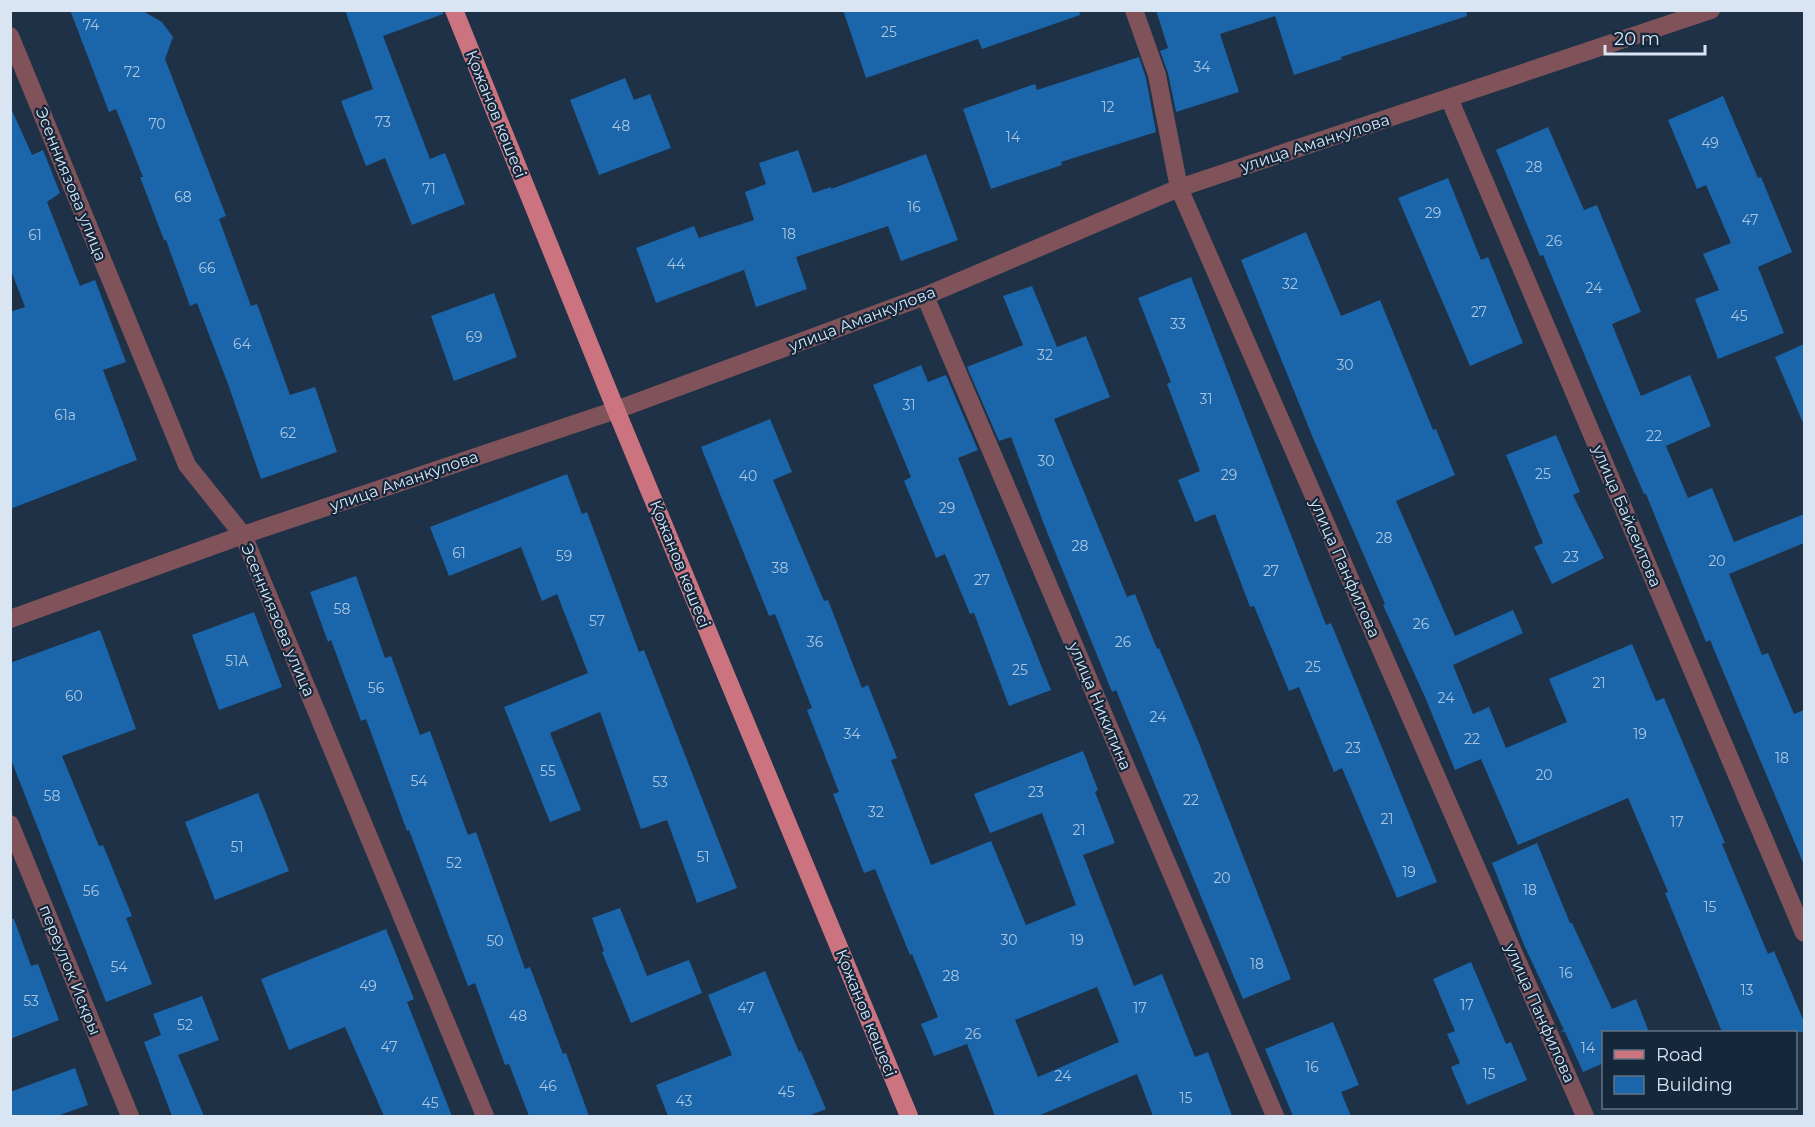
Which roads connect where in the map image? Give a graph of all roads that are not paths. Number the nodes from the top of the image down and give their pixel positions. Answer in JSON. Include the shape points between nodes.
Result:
{"nodes":[{"id":1,"x":454,"y":10,"type":"edge"},
{"id":2,"x":1134,"y":10,"type":"edge"},
{"id":3,"x":1711,"y":10,"type":"edge"},
{"id":4,"x":10,"y":36,"type":"edge"},
{"id":5,"x":1449,"y":98,"type":"junction"},
{"id":6,"x":1179,"y":188,"type":"junction"},
{"id":7,"x":925,"y":296,"type":"junction"},
{"id":8,"x":616,"y":410,"type":"junction"},
{"id":9,"x":243,"y":535,"type":"junction"},
{"id":10,"x":10,"y":619,"type":"edge"},
{"id":11,"x":10,"y":824,"type":"edge"},
{"id":12,"x":1804,"y":933,"type":"edge"},
{"id":13,"x":130,"y":1116,"type":"edge"},
{"id":14,"x":485,"y":1116,"type":"edge"},
{"id":15,"x":909,"y":1116,"type":"edge"},
{"id":16,"x":1275,"y":1116,"type":"edge"},
{"id":17,"x":1585,"y":1116,"type":"edge"}],
"edges":[{"from":1,"to":8,"type":"main road","name":"Қожанов көшесі"},
{"from":2,"to":6,"type":"street","name":"улица Панфилова","via":[[1157,75]]},
{"from":3,"to":5,"type":"street","name":"улица Аманкулова"},
{"from":4,"to":9,"type":"street","name":"Эсенниязова улица","via":[[187,465]]},
{"from":5,"to":6,"type":"street","name":"улица Аманкулова"},
{"from":5,"to":12,"type":"street","name":"улица Байсеитова"},
{"from":6,"to":7,"type":"street","name":"улица Аманкулова"},
{"from":6,"to":17,"type":"street","name":"улица Панфилова"},
{"from":7,"to":8,"type":"street","name":"улица Аманкулова"},
{"from":7,"to":16,"type":"street","name":"улица Никитина"},
{"from":8,"to":9,"type":"street","name":"улица Аманкулова"},
{"from":8,"to":15,"type":"main road","name":"Қожанов көшесі"},
{"from":9,"to":10,"type":"street","name":"улица Аманкулова"},
{"from":9,"to":14,"type":"street","name":"Эсенниязова улица"},
{"from":11,"to":13,"type":"street","name":"переулок Искры"}]}
